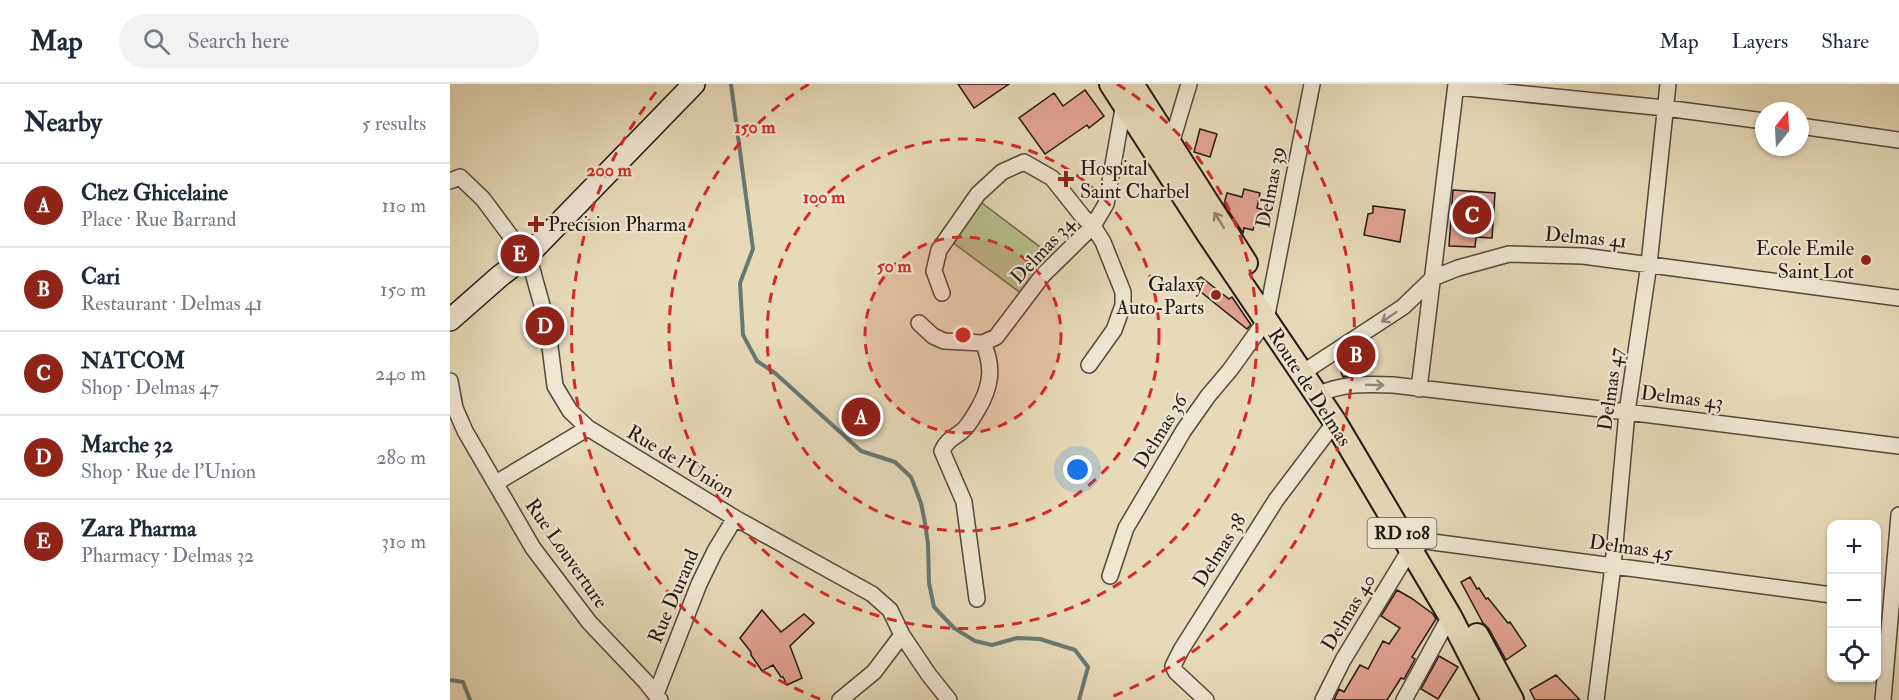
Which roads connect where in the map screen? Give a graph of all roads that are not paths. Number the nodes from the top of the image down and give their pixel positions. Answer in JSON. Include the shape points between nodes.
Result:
{"nodes":[{"id":1,"x":694,"y":84,"type":"edge"},
{"id":2,"x":1111,"y":84,"type":"edge"},
{"id":3,"x":1189,"y":84,"type":"edge"},
{"id":4,"x":1312,"y":84,"type":"edge"},
{"id":5,"x":1668,"y":84,"type":"edge"},
{"id":6,"x":1456,"y":85,"type":"edge"},
{"id":7,"x":1128,"y":94,"type":"edge"},
{"id":8,"x":1665,"y":108,"type":"junction"},
{"id":9,"x":1755,"y":121,"type":"edge"},
{"id":10,"x":1809,"y":127,"type":"edge"},
{"id":11,"x":1899,"y":140,"type":"edge"},
{"id":12,"x":1164,"y":148,"type":"junction"},
{"id":13,"x":450,"y":181,"type":"edge"},
{"id":14,"x":1093,"y":226,"type":"junction"},
{"id":15,"x":528,"y":255,"type":"junction"},
{"id":16,"x":1649,"y":264,"type":"junction"},
{"id":17,"x":1433,"y":278,"type":"junction"},
{"id":18,"x":942,"y":292,"type":"dead end"},
{"id":19,"x":1899,"y":298,"type":"edge"},
{"id":20,"x":1268,"y":310,"type":"junction"},
{"id":21,"x":450,"y":320,"type":"edge"},
{"id":22,"x":919,"y":323,"type":"dead end"},
{"id":23,"x":983,"y":343,"type":"junction"},
{"id":24,"x":1089,"y":365,"type":"dead end"},
{"id":25,"x":1308,"y":369,"type":"junction"},
{"id":26,"x":450,"y":381,"type":"edge"},
{"id":27,"x":1419,"y":389,"type":"junction"},
{"id":28,"x":1324,"y":392,"type":"junction"},
{"id":29,"x":1627,"y":412,"type":"junction"},
{"id":30,"x":1335,"y":422,"type":"junction"},
{"id":31,"x":588,"y":428,"type":"junction"},
{"id":32,"x":1899,"y":446,"type":"edge"},
{"id":33,"x":496,"y":483,"type":"junction"},
{"id":34,"x":1899,"y":515,"type":"edge"},
{"id":35,"x":735,"y":518,"type":"junction"},
{"id":36,"x":1418,"y":545,"type":"junction"},
{"id":37,"x":1613,"y":566,"type":"junction"},
{"id":38,"x":1110,"y":576,"type":"dead end"},
{"id":39,"x":1827,"y":595,"type":"edge"},
{"id":40,"x":977,"y":598,"type":"dead end"},
{"id":41,"x":1889,"y":603,"type":"edge"},
{"id":42,"x":1450,"y":616,"type":"junction"},
{"id":43,"x":902,"y":635,"type":"junction"},
{"id":44,"x":658,"y":697,"type":"edge"},
{"id":45,"x":840,"y":700,"type":"edge"},
{"id":46,"x":949,"y":700,"type":"edge"},
{"id":47,"x":1206,"y":700,"type":"edge"},
{"id":48,"x":1323,"y":700,"type":"edge"},
{"id":49,"x":1404,"y":700,"type":"edge"},
{"id":50,"x":1493,"y":700,"type":"edge"},
{"id":51,"x":1512,"y":700,"type":"edge"},
{"id":52,"x":1596,"y":700,"type":"edge"},
{"id":53,"x":1884,"y":700,"type":"edge"}],
"edges":[{"from":1,"to":15,"type":"street"},
{"from":2,"to":7,"type":"main road","name":"Route de Delmas","number":"RD 108"},
{"from":3,"to":12,"type":"street"},
{"from":4,"to":20,"type":"street","name":"Delmas 39"},
{"from":5,"to":8,"type":"street","name":"Delmas 47"},
{"from":6,"to":8,"type":"street"},
{"from":6,"to":17,"type":"street"},
{"from":7,"to":12,"type":"main road","name":"Route de Delmas","number":"RD 108"},
{"from":7,"to":14,"type":"street","name":"Delmas 34","via":[[1106,204]]},
{"from":8,"to":9,"type":"street"},
{"from":8,"to":16,"type":"street","name":"Delmas 47"},
{"from":10,"to":11,"type":"street"},
{"from":12,"to":20,"type":"main road","name":"Route de Delmas","number":"RD 108"},
{"from":13,"to":15,"type":"street","via":[[460,177]]},
{"from":14,"to":18,"type":"street","via":[[1052,178],[1024,162],[1002,172],[978,194],[939,250],[934,271]]},
{"from":14,"to":23,"type":"street","name":"Delmas 34","via":[[1043,275],[996,337]]},
{"from":14,"to":24,"type":"street","via":[[1113,264],[1123,292],[1123,306],[1114,330]]},
{"from":15,"to":21,"type":"street"},
{"from":15,"to":31,"type":"street","name":"Rue de l'Union","via":[[547,323],[555,386],[570,411]]},
{"from":16,"to":17,"type":"street","name":"Delmas 41","via":[[1583,256],[1509,254]]},
{"from":16,"to":19,"type":"street","name":"Delmas 41"},
{"from":16,"to":29,"type":"street","name":"Delmas 47"},
{"from":17,"to":25,"type":"street","name":"Delmas 41","one_way":true,"via":[[1403,308]]},
{"from":17,"to":27,"type":"street"},
{"from":20,"to":25,"type":"main road","name":"Route de Delmas","number":"RD 108"},
{"from":20,"to":38,"type":"street","name":"Delmas 36","via":[[1230,370],[1184,430],[1126,528]]},
{"from":22,"to":23,"type":"street","via":[[944,341]]},
{"from":23,"to":40,"type":"street","via":[[991,367],[985,398],[969,424],[942,451],[964,502]]},
{"from":25,"to":28,"type":"main road","name":"Route de Delmas","number":"RD 108"},
{"from":26,"to":33,"type":"street","name":"Rue Louverture","via":[[465,431]]},
{"from":28,"to":27,"type":"street","name":"Delmas 43","one_way":true,"via":[[1354,384]]},
{"from":27,"to":29,"type":"street","name":"Delmas 43"},
{"from":28,"to":30,"type":"main road","name":"Route de Delmas","number":"RD 108"},
{"from":28,"to":36,"type":"main road","name":"Route de Delmas","number":"RD 108"},
{"from":29,"to":32,"type":"street","name":"Delmas 43"},
{"from":29,"to":37,"type":"street","name":"Delmas 47"},
{"from":30,"to":36,"type":"main road","name":"Route de Delmas","number":"RD 108"},
{"from":30,"to":47,"type":"street","name":"Delmas 38","via":[[1276,500],[1173,666]]},
{"from":31,"to":33,"type":"street"},
{"from":31,"to":35,"type":"street","name":"Rue de l'Union"},
{"from":33,"to":44,"type":"street","name":"Rue Louverture","via":[[533,548],[589,622]]},
{"from":34,"to":41,"type":"street"},
{"from":35,"to":43,"type":"street","name":"Rue de l'Union","via":[[872,594],[890,610]]},
{"from":35,"to":44,"type":"street","name":"Rue Durand","via":[[699,584]]},
{"from":36,"to":37,"type":"street","name":"Delmas 45"},
{"from":36,"to":42,"type":"main road","name":"Route de Delmas","number":"RD 108"},
{"from":36,"to":48,"type":"street","name":"Delmas 40","via":[[1343,660]]},
{"from":36,"to":51,"type":"main road","name":"Route de Delmas","number":"RD 108"},
{"from":37,"to":39,"type":"street","name":"Delmas 45"},
{"from":37,"to":52,"type":"street","name":"Delmas 47"},
{"from":41,"to":53,"type":"street"},
{"from":42,"to":49,"type":"street"},
{"from":42,"to":50,"type":"main road","name":"Route de Delmas","number":"RD 108"},
{"from":43,"to":45,"type":"street","via":[[874,672]]},
{"from":43,"to":46,"type":"street","name":"Rue de l'Union"}]}
